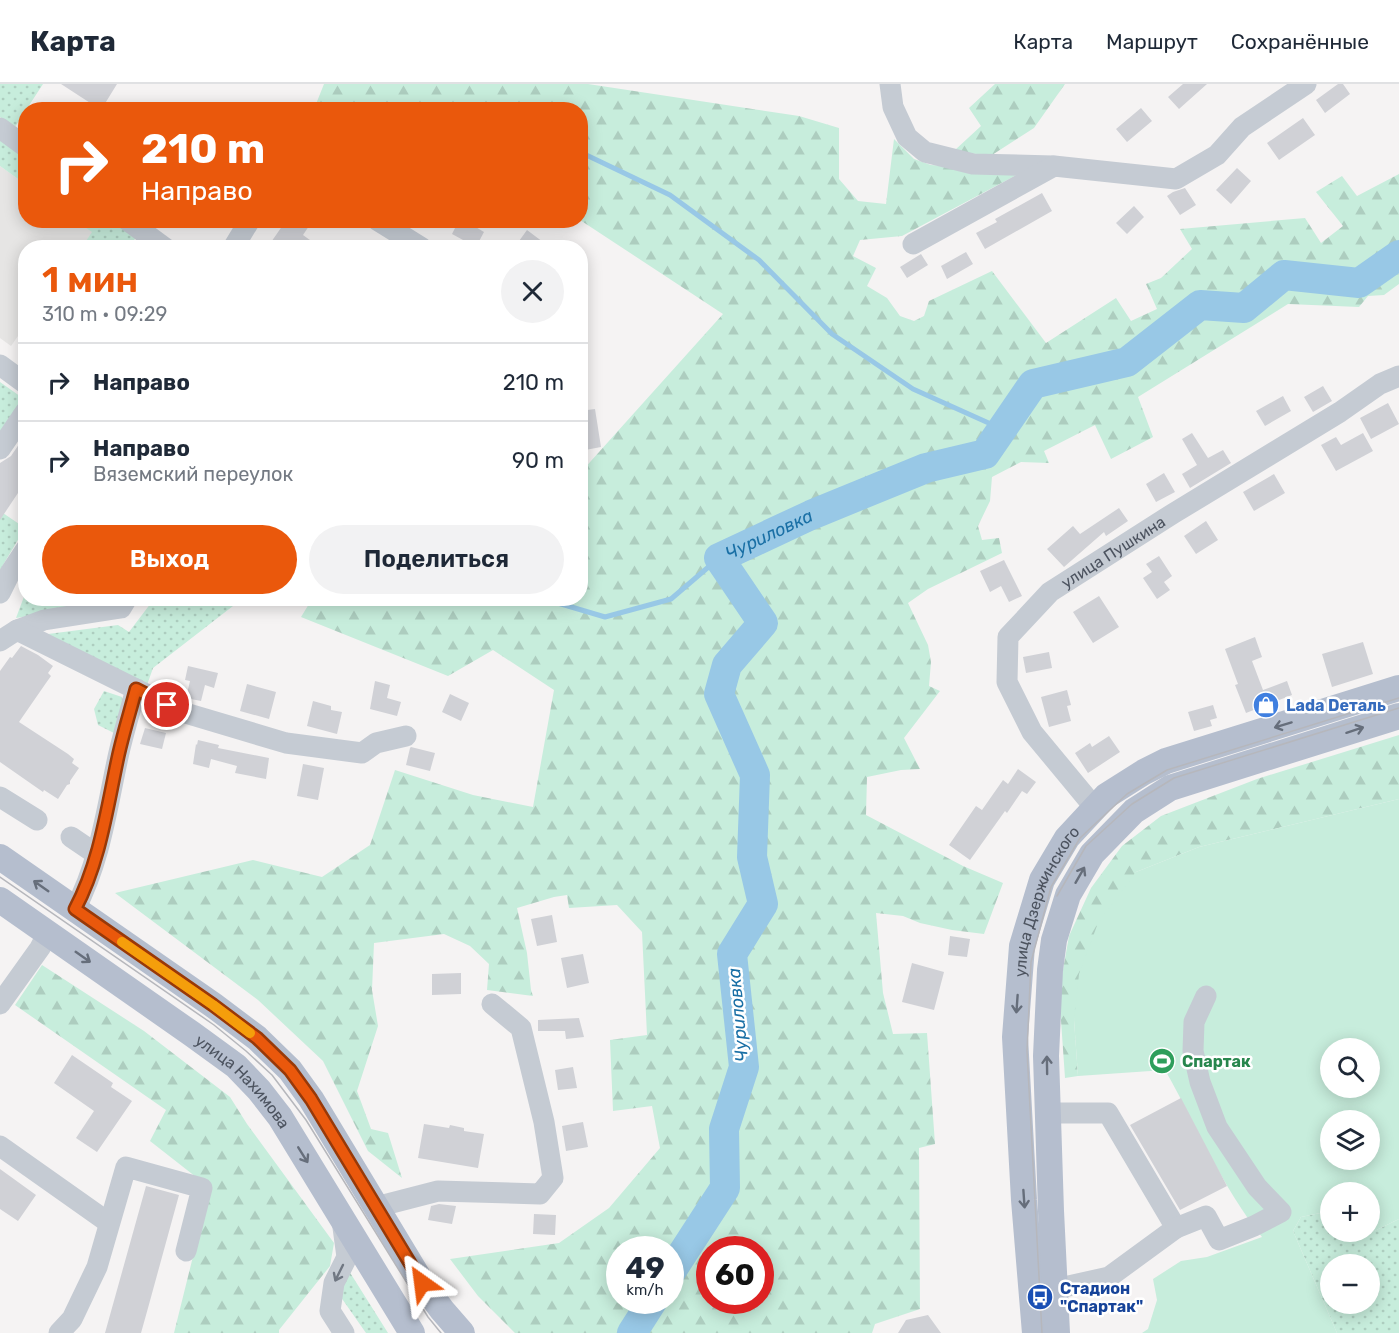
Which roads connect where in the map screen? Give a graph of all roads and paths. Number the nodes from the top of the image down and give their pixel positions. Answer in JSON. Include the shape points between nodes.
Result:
{"nodes":[{"id":1,"x":890,"y":84,"type":"edge"},
{"id":2,"x":1306,"y":84,"type":"edge"},
{"id":3,"x":0,"y":128,"type":"edge"},
{"id":4,"x":18,"y":141,"type":"edge"},
{"id":5,"x":1054,"y":166,"type":"junction"},
{"id":6,"x":390,"y":228,"type":"edge"},
{"id":7,"x":409,"y":240,"type":"edge"},
{"id":8,"x":913,"y":244,"type":"dead end"},
{"id":9,"x":0,"y":365,"type":"edge"},
{"id":10,"x":1399,"y":376,"type":"edge"},
{"id":11,"x":18,"y":378,"type":"edge"},
{"id":12,"x":18,"y":423,"type":"edge"},
{"id":13,"x":0,"y":449,"type":"edge"},
{"id":14,"x":18,"y":561,"type":"edge"},
{"id":15,"x":0,"y":593,"type":"edge"},
{"id":16,"x":122,"y":606,"type":"edge"},
{"id":17,"x":8,"y":635,"type":"edge"},
{"id":18,"x":1399,"y":688,"type":"edge"},
{"id":19,"x":136,"y":689,"type":"junction"},
{"id":20,"x":1399,"y":716,"type":"edge"},
{"id":21,"x":406,"y":736,"type":"dead end"},
{"id":22,"x":0,"y":797,"type":"edge"},
{"id":23,"x":1095,"y":808,"type":"junction"},
{"id":24,"x":37,"y":820,"type":"dead end"},
{"id":25,"x":71,"y":837,"type":"dead end"},
{"id":26,"x":96,"y":854,"type":"junction"},
{"id":27,"x":0,"y":857,"type":"edge"},
{"id":28,"x":0,"y":900,"type":"edge"},
{"id":29,"x":75,"y":909,"type":"junction"},
{"id":30,"x":48,"y":933,"type":"junction"},
{"id":31,"x":1206,"y":996,"type":"dead end"},
{"id":32,"x":0,"y":1004,"type":"edge"},
{"id":33,"x":492,"y":1004,"type":"dead end"},
{"id":34,"x":1048,"y":1113,"type":"junction"},
{"id":35,"x":0,"y":1146,"type":"edge"},
{"id":36,"x":376,"y":1207,"type":"junction"},
{"id":37,"x":342,"y":1217,"type":"junction"},
{"id":38,"x":109,"y":1223,"type":"junction"},
{"id":39,"x":1176,"y":1228,"type":"junction"},
{"id":40,"x":186,"y":1251,"type":"dead end"},
{"id":41,"x":1055,"y":1289,"type":"junction"},
{"id":42,"x":59,"y":1333,"type":"edge"},
{"id":43,"x":344,"y":1333,"type":"edge"},
{"id":44,"x":412,"y":1333,"type":"edge"},
{"id":45,"x":462,"y":1333,"type":"edge"},
{"id":46,"x":1035,"y":1333,"type":"edge"},
{"id":47,"x":1057,"y":1333,"type":"edge"}],
"edges":[{"from":1,"to":5,"type":"street","via":[[893,107],[907,137],[925,152],[973,164]]},
{"from":2,"to":5,"type":"street","via":[[1242,127],[1217,155],[1176,179]]},
{"from":3,"to":4,"type":"street"},
{"from":5,"to":8,"type":"street"},
{"from":6,"to":7,"type":"street"},
{"from":9,"to":11,"type":"street"},
{"from":10,"to":23,"type":"street","name":"улица Пушкина","via":[[1380,384],[1050,592],[1008,637],[1007,682],[1032,732]]},
{"from":12,"to":13,"type":"street"},
{"from":14,"to":15,"type":"street"},
{"from":16,"to":17,"type":"street","via":[[44,620]]},
{"from":17,"to":19,"type":"street"},
{"from":18,"to":23,"type":"main road","name":"улица Дзержинского","one_way":true,"via":[[1166,761],[1106,796]]},
{"from":19,"to":21,"type":"street","via":[[182,712],[286,743],[362,753],[376,743]]},
{"from":19,"to":26,"type":"street"},
{"from":34,"to":20,"type":"main road","name":"улица Дзержинского","one_way":true,"via":[[1046,1056],[1054,940],[1068,895],[1092,854],[1134,811],[1170,788]]},
{"from":22,"to":24,"type":"street"},
{"from":23,"to":46,"type":"main road","name":"улица Дзержинского","one_way":true,"via":[[1067,838],[1041,880],[1022,946],[1015,1037]]},
{"from":25,"to":26,"type":"street"},
{"from":26,"to":29,"type":"street"},
{"from":29,"to":27,"type":"main road","one_way":true},
{"from":28,"to":30,"type":"main road","name":"улица Нахимова"},
{"from":29,"to":36,"type":"main road","via":[[266,1046],[311,1099]]},
{"from":30,"to":32,"type":"street"},
{"from":30,"to":37,"type":"main road","name":"улица Нахимова","one_way":true,"via":[[236,1066],[280,1117]]},
{"from":31,"to":39,"type":"street","via":[[1194,1022],[1193,1051],[1200,1082],[1217,1127],[1257,1187],[1281,1212],[1220,1240],[1206,1216]]},
{"from":33,"to":36,"type":"street","via":[[521,1028],[553,1178],[540,1194],[438,1191]]},
{"from":34,"to":39,"type":"street","via":[[1108,1113]]},
{"from":34,"to":41,"type":"main road","name":"улица Дзержинского"},
{"from":35,"to":38,"type":"street"},
{"from":36,"to":45,"type":"main road","via":[[422,1283]]},
{"from":37,"to":43,"type":"street","one_way":true,"via":[[347,1257],[334,1283],[330,1311]]},
{"from":37,"to":44,"type":"main road","name":"улица Нахимова"},
{"from":38,"to":40,"type":"street","via":[[126,1167],[202,1188]]},
{"from":38,"to":42,"type":"street","via":[[97,1267],[72,1319]]},
{"from":39,"to":41,"type":"street","via":[[1109,1277]]},
{"from":41,"to":47,"type":"main road","name":"улица Дзержинского"}]}
